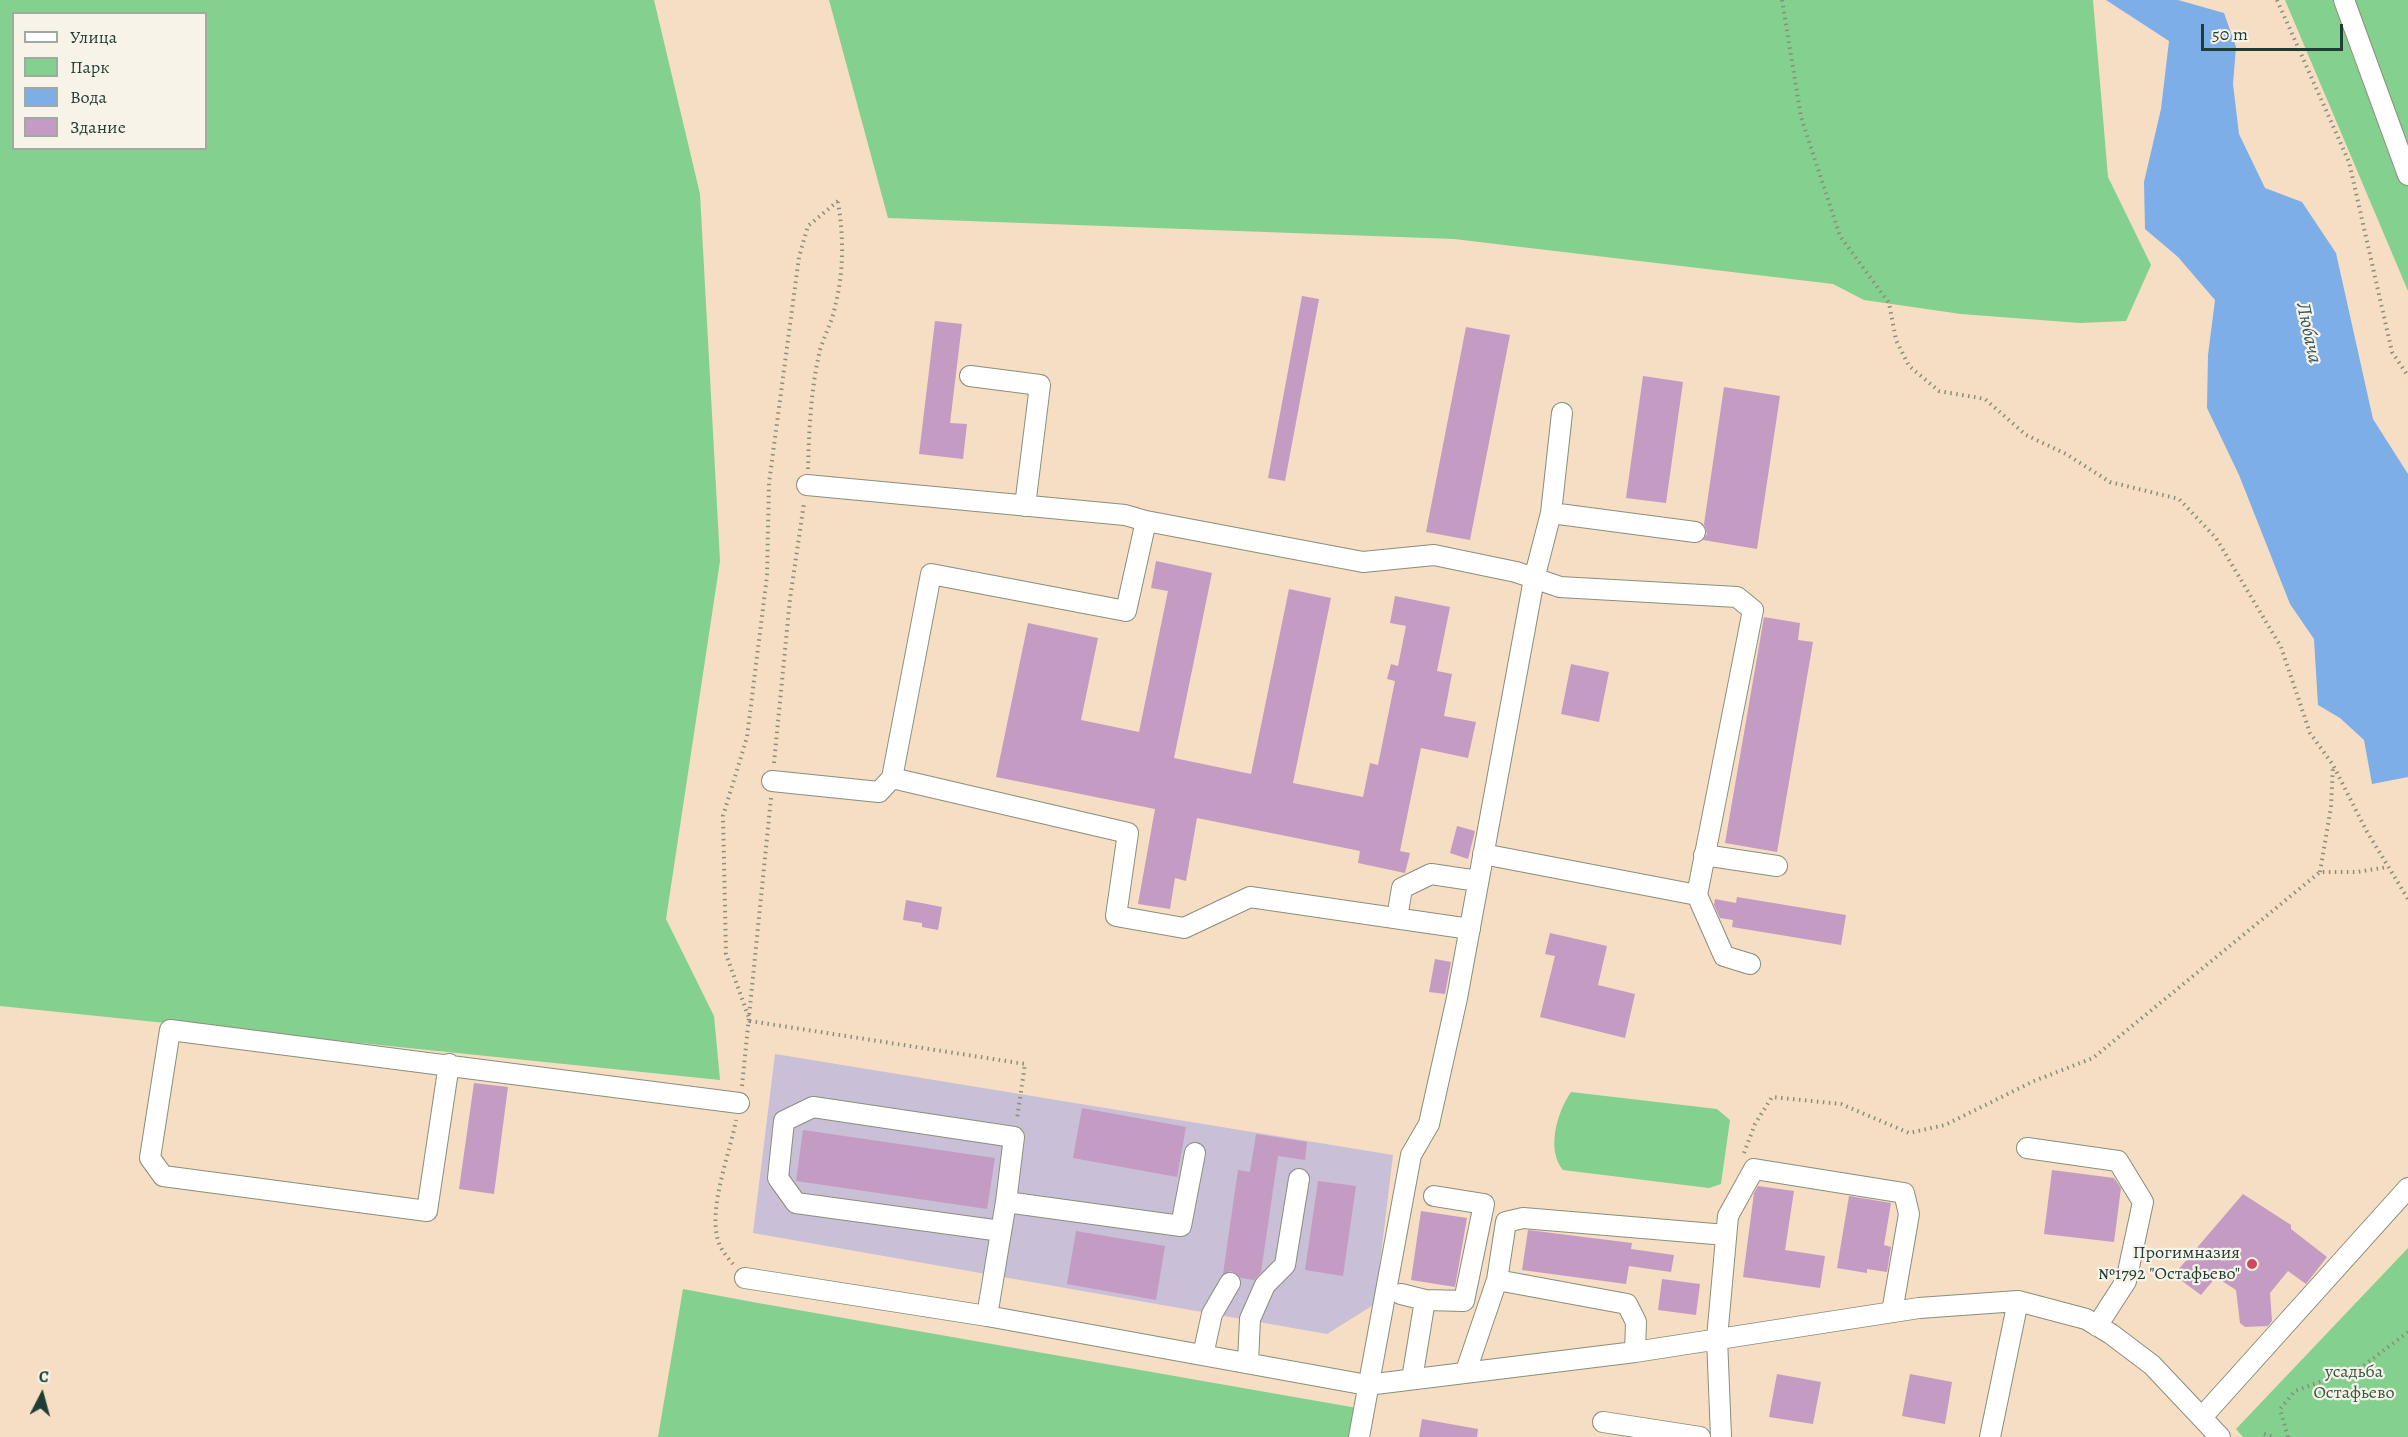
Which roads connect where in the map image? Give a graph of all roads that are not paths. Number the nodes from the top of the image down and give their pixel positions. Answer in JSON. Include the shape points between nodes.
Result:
{"nodes":[{"id":1,"x":2344,"y":0,"type":"edge"},
{"id":2,"x":2408,"y":176,"type":"edge"},
{"id":3,"x":970,"y":376,"type":"dead end"},
{"id":4,"x":1562,"y":413,"type":"dead end"},
{"id":5,"x":807,"y":484,"type":"road end"},
{"id":6,"x":1025,"y":506,"type":"junction"},
{"id":7,"x":1551,"y":513,"type":"junction"},
{"id":8,"x":1146,"y":521,"type":"junction"},
{"id":9,"x":1695,"y":532,"type":"dead end"},
{"id":10,"x":1534,"y":579,"type":"junction"},
{"id":11,"x":892,"y":778,"type":"junction"},
{"id":12,"x":772,"y":781,"type":"road end"},
{"id":13,"x":1483,"y":854,"type":"junction"},
{"id":14,"x":1704,"y":855,"type":"junction"},
{"id":15,"x":1777,"y":866,"type":"dead end"},
{"id":16,"x":1478,"y":881,"type":"junction"},
{"id":17,"x":1698,"y":895,"type":"junction"},
{"id":18,"x":1397,"y":918,"type":"junction"},
{"id":19,"x":1470,"y":929,"type":"junction"},
{"id":20,"x":1750,"y":964,"type":"dead end"},
{"id":21,"x":449,"y":1064,"type":"junction"},
{"id":22,"x":740,"y":1103,"type":"road end"},
{"id":23,"x":2026,"y":1148,"type":"dead end"},
{"id":24,"x":1195,"y":1154,"type":"dead end"},
{"id":25,"x":1299,"y":1179,"type":"dead end"},
{"id":26,"x":2408,"y":1188,"type":"edge"},
{"id":27,"x":1434,"y":1196,"type":"dead end"},
{"id":28,"x":1006,"y":1202,"type":"junction"},
{"id":29,"x":1001,"y":1231,"type":"junction"},
{"id":30,"x":1726,"y":1235,"type":"junction"},
{"id":31,"x":745,"y":1278,"type":"road end"},
{"id":32,"x":1497,"y":1280,"type":"junction"},
{"id":33,"x":1230,"y":1283,"type":"dead end"},
{"id":34,"x":1401,"y":1294,"type":"dead end"},
{"id":35,"x":1425,"y":1300,"type":"junction"},
{"id":36,"x":2018,"y":1301,"type":"junction"},
{"id":37,"x":1892,"y":1312,"type":"junction"},
{"id":38,"x":987,"y":1317,"type":"junction"},
{"id":39,"x":2097,"y":1326,"type":"junction"},
{"id":40,"x":1717,"y":1338,"type":"junction"},
{"id":41,"x":1635,"y":1352,"type":"junction"},
{"id":42,"x":1203,"y":1354,"type":"junction"},
{"id":43,"x":1248,"y":1362,"type":"junction"},
{"id":44,"x":1466,"y":1371,"type":"junction"},
{"id":45,"x":1412,"y":1379,"type":"junction"},
{"id":46,"x":1367,"y":1385,"type":"junction"},
{"id":47,"x":2202,"y":1417,"type":"junction"},
{"id":48,"x":1603,"y":1422,"type":"dead end"},
{"id":49,"x":1359,"y":1437,"type":"edge"},
{"id":50,"x":1700,"y":1437,"type":"edge"},
{"id":51,"x":1721,"y":1437,"type":"edge"},
{"id":52,"x":1990,"y":1437,"type":"edge"},
{"id":53,"x":2220,"y":1437,"type":"edge"}],
"edges":[{"from":1,"to":2,"type":"street"},
{"from":3,"to":6,"type":"street","via":[[1040,385]]},
{"from":4,"to":7,"type":"street"},
{"from":5,"to":6,"type":"street"},
{"from":6,"to":8,"type":"street","via":[[1125,515]]},
{"from":7,"to":9,"type":"street"},
{"from":7,"to":10,"type":"street"},
{"from":8,"to":10,"type":"street","via":[[1363,562],[1434,555]]},
{"from":8,"to":11,"type":"street","via":[[1126,611],[931,574]]},
{"from":10,"to":13,"type":"street"},
{"from":10,"to":14,"type":"street","via":[[1560,587],[1737,597],[1753,610]]},
{"from":11,"to":12,"type":"street","via":[[879,792]]},
{"from":11,"to":18,"type":"street","via":[[1128,833],[1116,916],[1184,928],[1250,897]]},
{"from":13,"to":16,"type":"street"},
{"from":13,"to":17,"type":"street"},
{"from":14,"to":15,"type":"street"},
{"from":14,"to":17,"type":"street"},
{"from":16,"to":18,"type":"street","via":[[1431,874],[1402,888]]},
{"from":16,"to":19,"type":"street"},
{"from":17,"to":20,"type":"street","via":[[1724,956]]},
{"from":18,"to":19,"type":"street"},
{"from":19,"to":46,"type":"street","via":[[1429,1124],[1411,1155]]},
{"from":21,"to":21,"type":"street","via":[[426,1211],[163,1176],[150,1158],[170,1030]]},
{"from":21,"to":22,"type":"street"},
{"from":23,"to":39,"type":"street","via":[[2118,1161],[2143,1203],[2126,1281]]},
{"from":24,"to":28,"type":"street","via":[[1180,1226]]},
{"from":25,"to":43,"type":"street","via":[[1285,1264],[1265,1285],[1250,1319]]},
{"from":26,"to":47,"type":"street"},
{"from":27,"to":35,"type":"street","via":[[1484,1204],[1464,1301]]},
{"from":28,"to":29,"type":"street"},
{"from":28,"to":29,"type":"street","via":[[1014,1137],[813,1107],[784,1121],[778,1179],[796,1203]]},
{"from":29,"to":38,"type":"street"},
{"from":30,"to":32,"type":"street","via":[[1523,1218],[1506,1222]]},
{"from":30,"to":37,"type":"street","via":[[1728,1216],[1754,1169],[1904,1193],[1910,1214]]},
{"from":30,"to":40,"type":"street"},
{"from":31,"to":38,"type":"street"},
{"from":32,"to":41,"type":"street","via":[[1627,1304],[1636,1322]]},
{"from":32,"to":44,"type":"street"},
{"from":33,"to":42,"type":"street","via":[[1212,1314]]},
{"from":34,"to":35,"type":"street"},
{"from":35,"to":45,"type":"street"},
{"from":36,"to":37,"type":"street"},
{"from":36,"to":39,"type":"street","via":[[2085,1318]]},
{"from":36,"to":52,"type":"street"},
{"from":37,"to":40,"type":"street"},
{"from":38,"to":42,"type":"street"},
{"from":39,"to":47,"type":"street","via":[[2152,1365]]},
{"from":40,"to":41,"type":"street"},
{"from":40,"to":51,"type":"street"},
{"from":41,"to":44,"type":"street"},
{"from":42,"to":43,"type":"street"},
{"from":43,"to":46,"type":"street"},
{"from":44,"to":45,"type":"street"},
{"from":45,"to":46,"type":"street"},
{"from":46,"to":49,"type":"street"},
{"from":47,"to":53,"type":"street"},
{"from":48,"to":50,"type":"street"}]}
